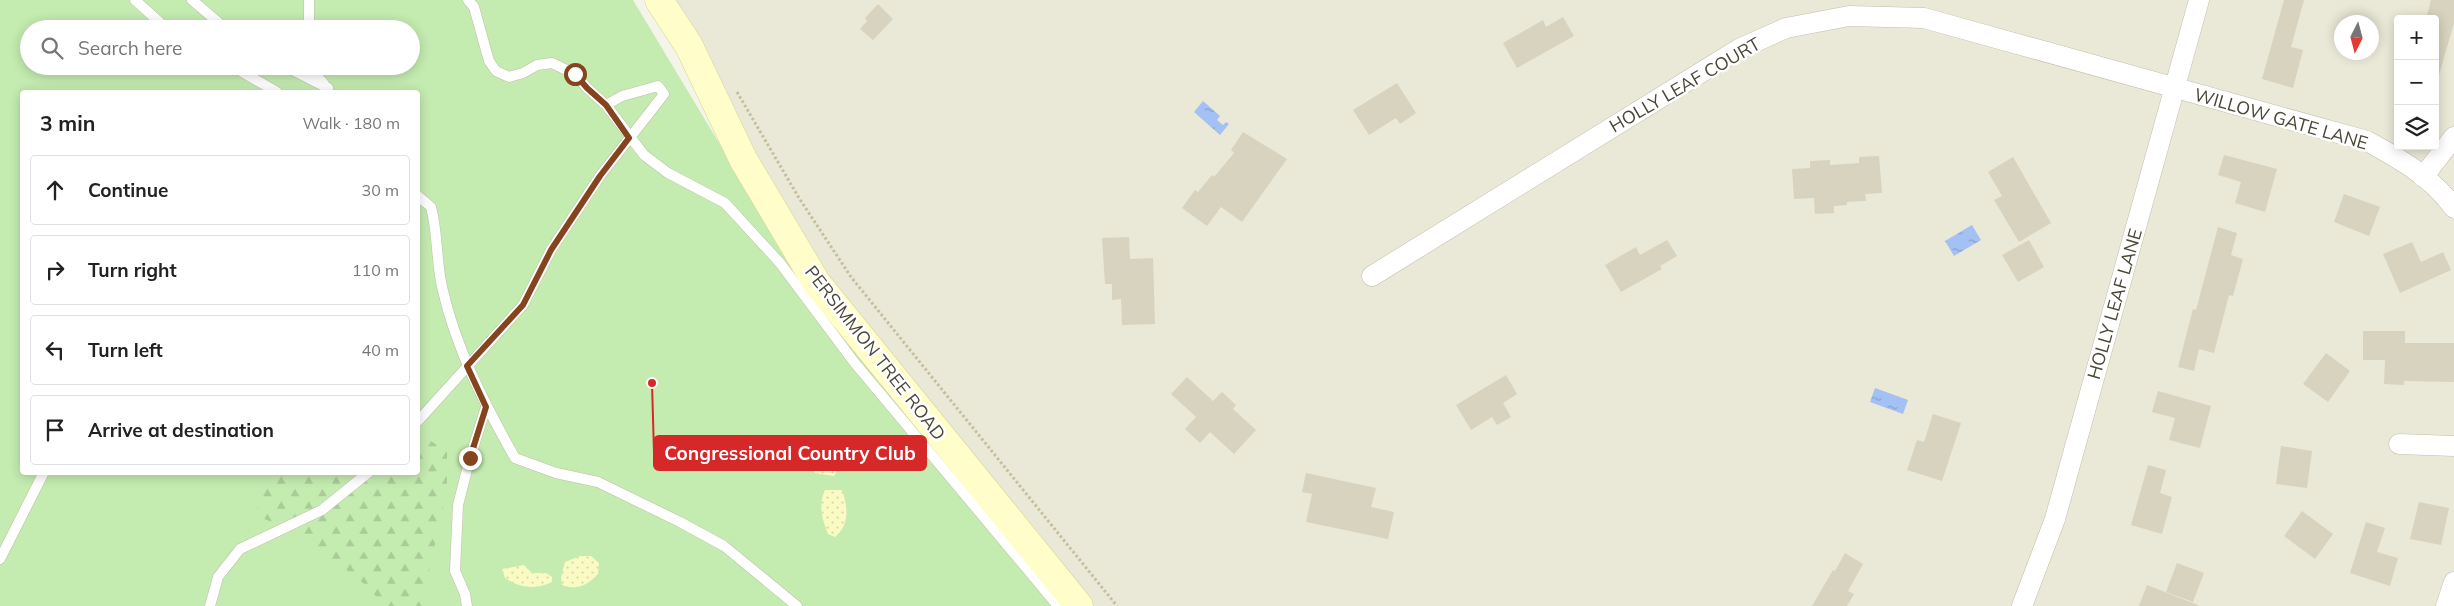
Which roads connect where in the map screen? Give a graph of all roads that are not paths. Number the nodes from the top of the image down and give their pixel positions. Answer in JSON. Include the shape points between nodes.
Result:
{"nodes":[{"id":1,"x":135,"y":0,"type":"edge"},
{"id":2,"x":192,"y":0,"type":"edge"},
{"id":3,"x":309,"y":0,"type":"edge"},
{"id":4,"x":468,"y":0,"type":"edge"},
{"id":5,"x":659,"y":0,"type":"edge"},
{"id":6,"x":2200,"y":0,"type":"edge"},
{"id":7,"x":157,"y":20,"type":"edge"},
{"id":8,"x":215,"y":20,"type":"edge"},
{"id":9,"x":309,"y":20,"type":"edge"},
{"id":10,"x":248,"y":75,"type":"edge"},
{"id":11,"x":302,"y":75,"type":"edge"},
{"id":12,"x":317,"y":75,"type":"edge"},
{"id":13,"x":2176,"y":88,"type":"junction"},
{"id":14,"x":274,"y":90,"type":"edge"},
{"id":15,"x":330,"y":90,"type":"edge"},
{"id":16,"x":606,"y":105,"type":"junction"},
{"id":17,"x":629,"y":138,"type":"junction"},
{"id":18,"x":2454,"y":138,"type":"edge"},
{"id":19,"x":2423,"y":177,"type":"junction"},
{"id":20,"x":420,"y":198,"type":"edge"},
{"id":21,"x":2454,"y":208,"type":"edge"},
{"id":22,"x":1372,"y":276,"type":"dead end"},
{"id":23,"x":467,"y":366,"type":"junction"},
{"id":24,"x":486,"y":407,"type":"junction"},
{"id":25,"x":420,"y":419,"type":"edge"},
{"id":26,"x":2399,"y":444,"type":"dead end"},
{"id":27,"x":2454,"y":446,"type":"edge"},
{"id":28,"x":42,"y":475,"type":"edge"},
{"id":29,"x":365,"y":475,"type":"edge"},
{"id":30,"x":0,"y":559,"type":"edge"},
{"id":31,"x":210,"y":606,"type":"edge"},
{"id":32,"x":467,"y":606,"type":"edge"},
{"id":33,"x":798,"y":606,"type":"edge"},
{"id":34,"x":1058,"y":606,"type":"edge"},
{"id":35,"x":1079,"y":606,"type":"edge"},
{"id":36,"x":2022,"y":606,"type":"edge"}],
"edges":[{"from":1,"to":7,"type":"lane"},
{"from":2,"to":8,"type":"lane"},
{"from":3,"to":9,"type":"lane"},
{"from":4,"to":16,"type":"lane","via":[[474,7],[489,61],[496,71],[509,77],[537,65],[552,63],[575,74]]},
{"from":5,"to":35,"type":"main road","name":"PERSIMMON TREE ROAD","via":[[689,46],[743,159],[816,282]]},
{"from":6,"to":13,"type":"street","name":"HOLLY LEAF LANE"},
{"from":10,"to":14,"type":"lane"},
{"from":11,"to":15,"type":"lane"},
{"from":12,"to":15,"type":"lane"},
{"from":13,"to":19,"type":"street","name":"WILLOW GATE LANE","via":[[2367,141],[2403,160]]},
{"from":13,"to":22,"type":"street","name":"HOLLY LEAF COURT","via":[[1924,18],[1849,16],[1786,28],[1739,49]]},
{"from":13,"to":36,"type":"street","name":"HOLLY LEAF LANE","via":[[2055,519]]},
{"from":16,"to":17,"type":"lane"},
{"from":16,"to":17,"type":"lane","via":[[622,96],[658,86],[664,94]]},
{"from":17,"to":23,"type":"lane","via":[[551,250],[523,305]]},
{"from":17,"to":34,"type":"lane","via":[[644,156],[668,173],[725,203],[780,263],[854,362]]},
{"from":18,"to":19,"type":"street"},
{"from":19,"to":21,"type":"street","name":"WILLOW GATE LANE","via":[[2442,192]]},
{"from":20,"to":23,"type":"lane","via":[[431,207],[442,287]]},
{"from":23,"to":24,"type":"lane"},
{"from":23,"to":25,"type":"lane"},
{"from":24,"to":32,"type":"lane","via":[[458,505],[455,571]]},
{"from":24,"to":33,"type":"lane","via":[[515,458],[556,473],[598,482],[680,522],[724,546]]},
{"from":26,"to":27,"type":"street"},
{"from":28,"to":30,"type":"lane"},
{"from":29,"to":31,"type":"lane","via":[[322,510],[240,549],[218,577]]}]}
